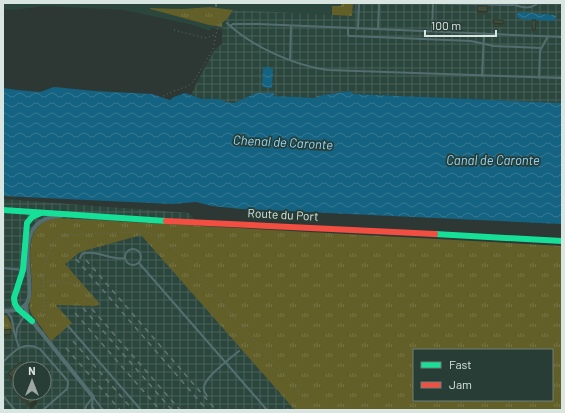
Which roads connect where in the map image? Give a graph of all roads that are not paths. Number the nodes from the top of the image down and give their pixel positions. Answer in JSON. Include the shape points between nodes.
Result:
{"nodes":[{"id":1,"x":359,"y":3,"type":"edge"},
{"id":2,"x":379,"y":3,"type":"edge"},
{"id":3,"x":433,"y":3,"type":"edge"},
{"id":4,"x":518,"y":3,"type":"edge"},
{"id":5,"x":538,"y":3,"type":"edge"},
{"id":6,"x":515,"y":5,"type":"junction"},
{"id":7,"x":227,"y":23,"type":"dead end"},
{"id":8,"x":230,"y":26,"type":"junction"},
{"id":9,"x":291,"y":26,"type":"junction"},
{"id":10,"x":348,"y":28,"type":"junction"},
{"id":11,"x":358,"y":29,"type":"junction"},
{"id":12,"x":378,"y":29,"type":"junction"},
{"id":13,"x":432,"y":31,"type":"junction"},
{"id":14,"x":484,"y":33,"type":"junction"},
{"id":15,"x":548,"y":36,"type":"junction"},
{"id":16,"x":562,"y":37,"type":"edge"},
{"id":17,"x":483,"y":44,"type":"junction"},
{"id":18,"x":541,"y":48,"type":"junction"},
{"id":19,"x":290,"y":60,"type":"junction"},
{"id":20,"x":482,"y":76,"type":"junction"},
{"id":21,"x":539,"y":78,"type":"junction"},
{"id":22,"x":562,"y":78,"type":"edge"},
{"id":23,"x":3,"y":211,"type":"edge"},
{"id":24,"x":42,"y":212,"type":"junction"},
{"id":25,"x":90,"y":216,"type":"junction"},
{"id":26,"x":32,"y":217,"type":"junction"},
{"id":27,"x":34,"y":228,"type":"junction"},
{"id":28,"x":562,"y":241,"type":"edge"},
{"id":29,"x":80,"y":258,"type":"dead end"},
{"id":30,"x":125,"y":258,"type":"junction"},
{"id":31,"x":139,"y":263,"type":"junction"},
{"id":32,"x":3,"y":268,"type":"edge"},
{"id":33,"x":26,"y":272,"type":"junction"},
{"id":34,"x":26,"y":304,"type":"junction"},
{"id":35,"x":18,"y":309,"type":"junction"},
{"id":36,"x":4,"y":311,"type":"edge"},
{"id":37,"x":25,"y":314,"type":"junction"},
{"id":38,"x":32,"y":321,"type":"joint"},
{"id":39,"x":68,"y":326,"type":"road end"},
{"id":40,"x":16,"y":338,"type":"junction"},
{"id":41,"x":19,"y":348,"type":"junction"},
{"id":42,"x":239,"y":351,"type":"dead end"},
{"id":43,"x":3,"y":362,"type":"edge"},
{"id":44,"x":226,"y":362,"type":"junction"},
{"id":45,"x":3,"y":396,"type":"edge"},
{"id":46,"x":207,"y":396,"type":"dead end"},
{"id":47,"x":93,"y":397,"type":"junction"},
{"id":48,"x":15,"y":410,"type":"edge"},
{"id":49,"x":43,"y":410,"type":"edge"},
{"id":50,"x":85,"y":410,"type":"edge"},
{"id":51,"x":93,"y":410,"type":"edge"},
{"id":52,"x":103,"y":410,"type":"edge"},
{"id":53,"x":141,"y":410,"type":"edge"},
{"id":54,"x":267,"y":410,"type":"edge"}],
"edges":[{"from":1,"to":11,"type":"lane"},
{"from":2,"to":12,"type":"lane"},
{"from":3,"to":6,"type":"lane"},
{"from":3,"to":13,"type":"lane"},
{"from":4,"to":6,"type":"lane"},
{"from":5,"to":6,"type":"lane","via":[[530,8]]},
{"from":7,"to":8,"type":"lane"},
{"from":8,"to":9,"type":"lane"},
{"from":8,"to":19,"type":"lane","via":[[263,48]]},
{"from":9,"to":10,"type":"lane"},
{"from":9,"to":19,"type":"lane"},
{"from":10,"to":11,"type":"lane"},
{"from":10,"to":17,"type":"lane","via":[[348,34],[351,36],[471,41]]},
{"from":11,"to":12,"type":"lane"},
{"from":12,"to":13,"type":"lane"},
{"from":13,"to":14,"type":"lane"},
{"from":14,"to":15,"type":"lane"},
{"from":14,"to":17,"type":"lane"},
{"from":15,"to":16,"type":"lane"},
{"from":15,"to":18,"type":"lane"},
{"from":17,"to":18,"type":"lane"},
{"from":17,"to":20,"type":"lane"},
{"from":18,"to":21,"type":"lane"},
{"from":19,"to":20,"type":"lane","via":[[328,70]]},
{"from":20,"to":21,"type":"lane"},
{"from":21,"to":22,"type":"lane"},
{"from":23,"to":24,"type":"street","name":"Route du Port"},
{"from":23,"to":26,"type":"street","via":[[28,214]]},
{"from":24,"to":25,"type":"street","name":"Route du Port"},
{"from":24,"to":26,"type":"street"},
{"from":25,"to":27,"type":"street","via":[[46,218]]},
{"from":25,"to":28,"type":"street","name":"Route du Port"},
{"from":26,"to":27,"type":"street"},
{"from":26,"to":33,"type":"street","via":[[26,226]]},
{"from":27,"to":33,"type":"street","via":[[29,238]]},
{"from":29,"to":30,"type":"lane","via":[[82,254],[89,253]]},
{"from":30,"to":31,"type":"lane","via":[[129,264]]},
{"from":30,"to":31,"type":"lane","via":[[128,251],[136,250],[141,256]]},
{"from":31,"to":44,"type":"lane"},
{"from":32,"to":33,"type":"lane"},
{"from":33,"to":34,"type":"street","via":[[29,295]]},
{"from":33,"to":35,"type":"street","via":[[14,298]]},
{"from":34,"to":35,"type":"street"},
{"from":34,"to":37,"type":"street"},
{"from":35,"to":36,"type":"street"},
{"from":35,"to":37,"type":"street"},
{"from":36,"to":40,"type":"lane","via":[[13,319]]},
{"from":37,"to":38,"type":"street"},
{"from":37,"to":40,"type":"lane","via":[[17,328]]},
{"from":38,"to":47,"type":"street"},
{"from":39,"to":53,"type":"lane"},
{"from":40,"to":41,"type":"lane"},
{"from":41,"to":43,"type":"lane"},
{"from":41,"to":49,"type":"lane","via":[[28,346],[40,349],[67,380],[67,389]]},
{"from":42,"to":44,"type":"lane"},
{"from":44,"to":46,"type":"lane","via":[[205,383],[203,390]]},
{"from":44,"to":54,"type":"lane"},
{"from":45,"to":48,"type":"lane"},
{"from":47,"to":50,"type":"lane"},
{"from":47,"to":51,"type":"lane"},
{"from":47,"to":52,"type":"lane"}]}
